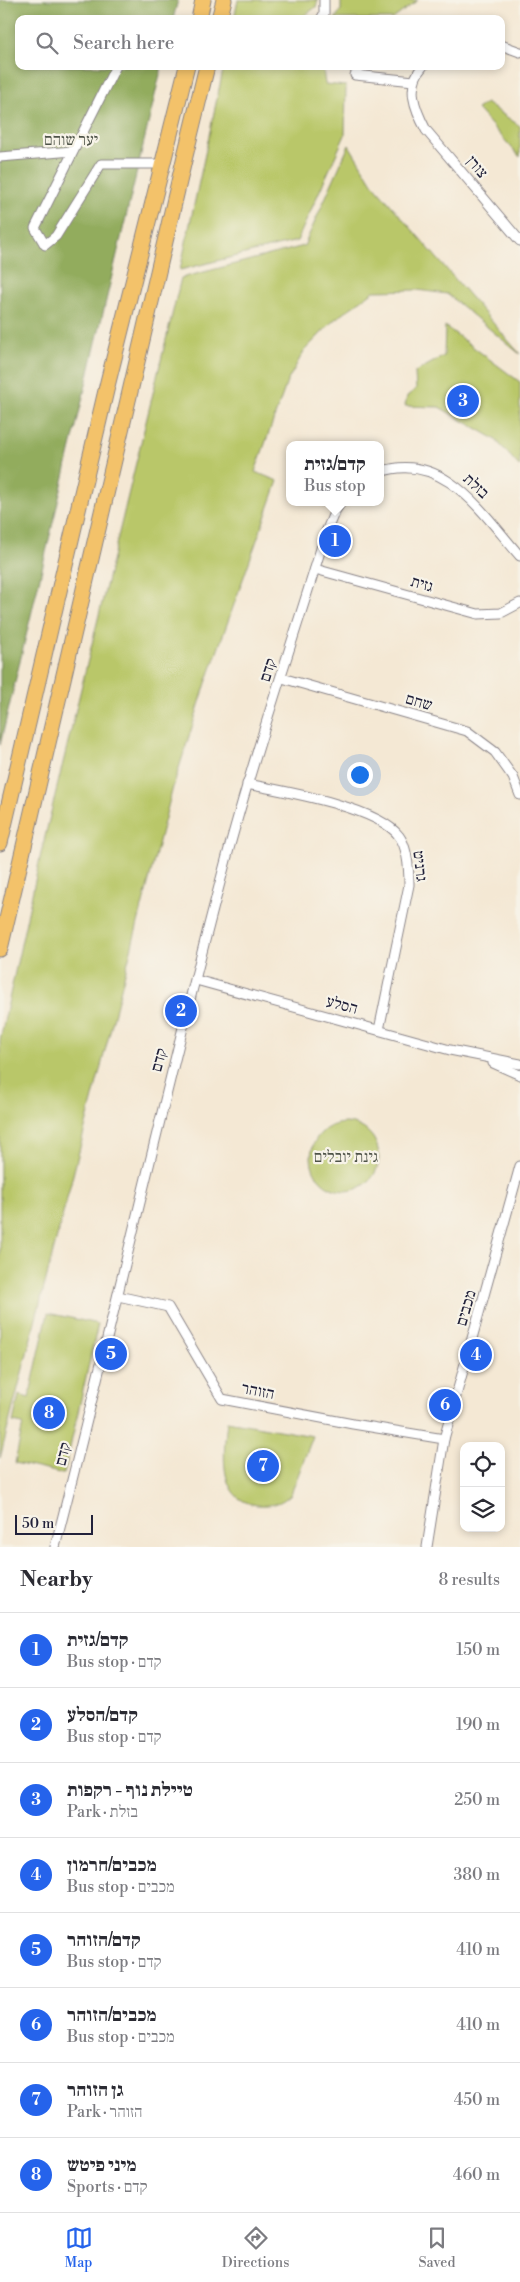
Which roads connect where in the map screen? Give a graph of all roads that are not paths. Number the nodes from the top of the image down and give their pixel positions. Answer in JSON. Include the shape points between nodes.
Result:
{"nodes":[{"id":1,"x":203,"y":0,"type":"edge"},
{"id":2,"x":224,"y":0,"type":"edge"},
{"id":3,"x":324,"y":0,"type":"edge"},
{"id":4,"x":200,"y":15,"type":"edge"},
{"id":5,"x":220,"y":15,"type":"edge"},
{"id":6,"x":323,"y":15,"type":"edge"},
{"id":7,"x":505,"y":46,"type":"edge"},
{"id":8,"x":520,"y":52,"type":"edge"},
{"id":9,"x":114,"y":70,"type":"edge"},
{"id":10,"x":186,"y":70,"type":"edge"},
{"id":11,"x":207,"y":70,"type":"edge"},
{"id":12,"x":421,"y":70,"type":"edge"},
{"id":13,"x":355,"y":76,"type":"dead end"},
{"id":14,"x":414,"y":81,"type":"junction"},
{"id":15,"x":74,"y":151,"type":"junction"},
{"id":16,"x":0,"y":158,"type":"edge"},
{"id":17,"x":163,"y":164,"type":"junction"},
{"id":18,"x":520,"y":241,"type":"edge"},
{"id":19,"x":384,"y":470,"type":"edge"},
{"id":20,"x":339,"y":506,"type":"edge"},
{"id":21,"x":520,"y":556,"type":"edge"},
{"id":22,"x":315,"y":569,"type":"junction"},
{"id":23,"x":520,"y":603,"type":"edge"},
{"id":24,"x":282,"y":678,"type":"junction"},
{"id":25,"x":247,"y":784,"type":"junction"},
{"id":26,"x":520,"y":794,"type":"edge"},
{"id":27,"x":0,"y":843,"type":"edge"},
{"id":28,"x":0,"y":949,"type":"edge"},
{"id":29,"x":196,"y":980,"type":"junction"},
{"id":30,"x":379,"y":1030,"type":"junction"},
{"id":31,"x":481,"y":1057,"type":"junction"},
{"id":32,"x":520,"y":1064,"type":"edge"},
{"id":33,"x":520,"y":1075,"type":"edge"},
{"id":34,"x":520,"y":1166,"type":"edge"},
{"id":35,"x":118,"y":1296,"type":"junction"},
{"id":36,"x":444,"y":1439,"type":"junction"},
{"id":37,"x":55,"y":1547,"type":"edge"},
{"id":38,"x":427,"y":1547,"type":"edge"}],
"edges":[{"from":1,"to":4,"type":"main road"},
{"from":2,"to":5,"type":"main road"},
{"from":3,"to":6,"type":"street"},
{"from":7,"to":8,"type":"street"},
{"from":9,"to":15,"type":"street"},
{"from":10,"to":17,"type":"main road"},
{"from":11,"to":28,"type":"main road","via":[[184,156]]},
{"from":12,"to":14,"type":"street"},
{"from":13,"to":14,"type":"street"},
{"from":14,"to":18,"type":"street","name":"צורן","via":[[412,96],[426,130]]},
{"from":15,"to":16,"type":"street"},
{"from":15,"to":17,"type":"street","via":[[35,228],[45,245],[56,236],[101,164]]},
{"from":17,"to":27,"type":"main road","via":[[108,382]]},
{"from":19,"to":21,"type":"street","name":"בזלת","via":[[396,466],[415,466],[442,476],[468,496]]},
{"from":20,"to":22,"type":"street","name":"קדם"},
{"from":22,"to":23,"type":"street","name":"גזית","via":[[478,614],[501,613]]},
{"from":22,"to":24,"type":"street","name":"קדם"},
{"from":24,"to":25,"type":"street","name":"קדם"},
{"from":24,"to":26,"type":"street","name":"שחם","via":[[467,731],[495,752],[513,777]]},
{"from":25,"to":29,"type":"street","name":"קדם"},
{"from":25,"to":30,"type":"street","name":"גרניט","via":[[350,808],[378,820],[399,836],[408,862],[409,885]]},
{"from":29,"to":30,"type":"street","name":"הסלע"},
{"from":29,"to":35,"type":"street","name":"קדם"},
{"from":30,"to":31,"type":"street","name":"הסלע"},
{"from":31,"to":32,"type":"street","name":"הסלע"},
{"from":31,"to":33,"type":"street","name":"הסלע"},
{"from":34,"to":36,"type":"street","name":"מכבים"},
{"from":35,"to":36,"type":"street","name":"הזוהר","via":[[168,1307],[222,1399]]},
{"from":35,"to":37,"type":"street","name":"קדם"},
{"from":36,"to":38,"type":"street","name":"מכבים"}]}
